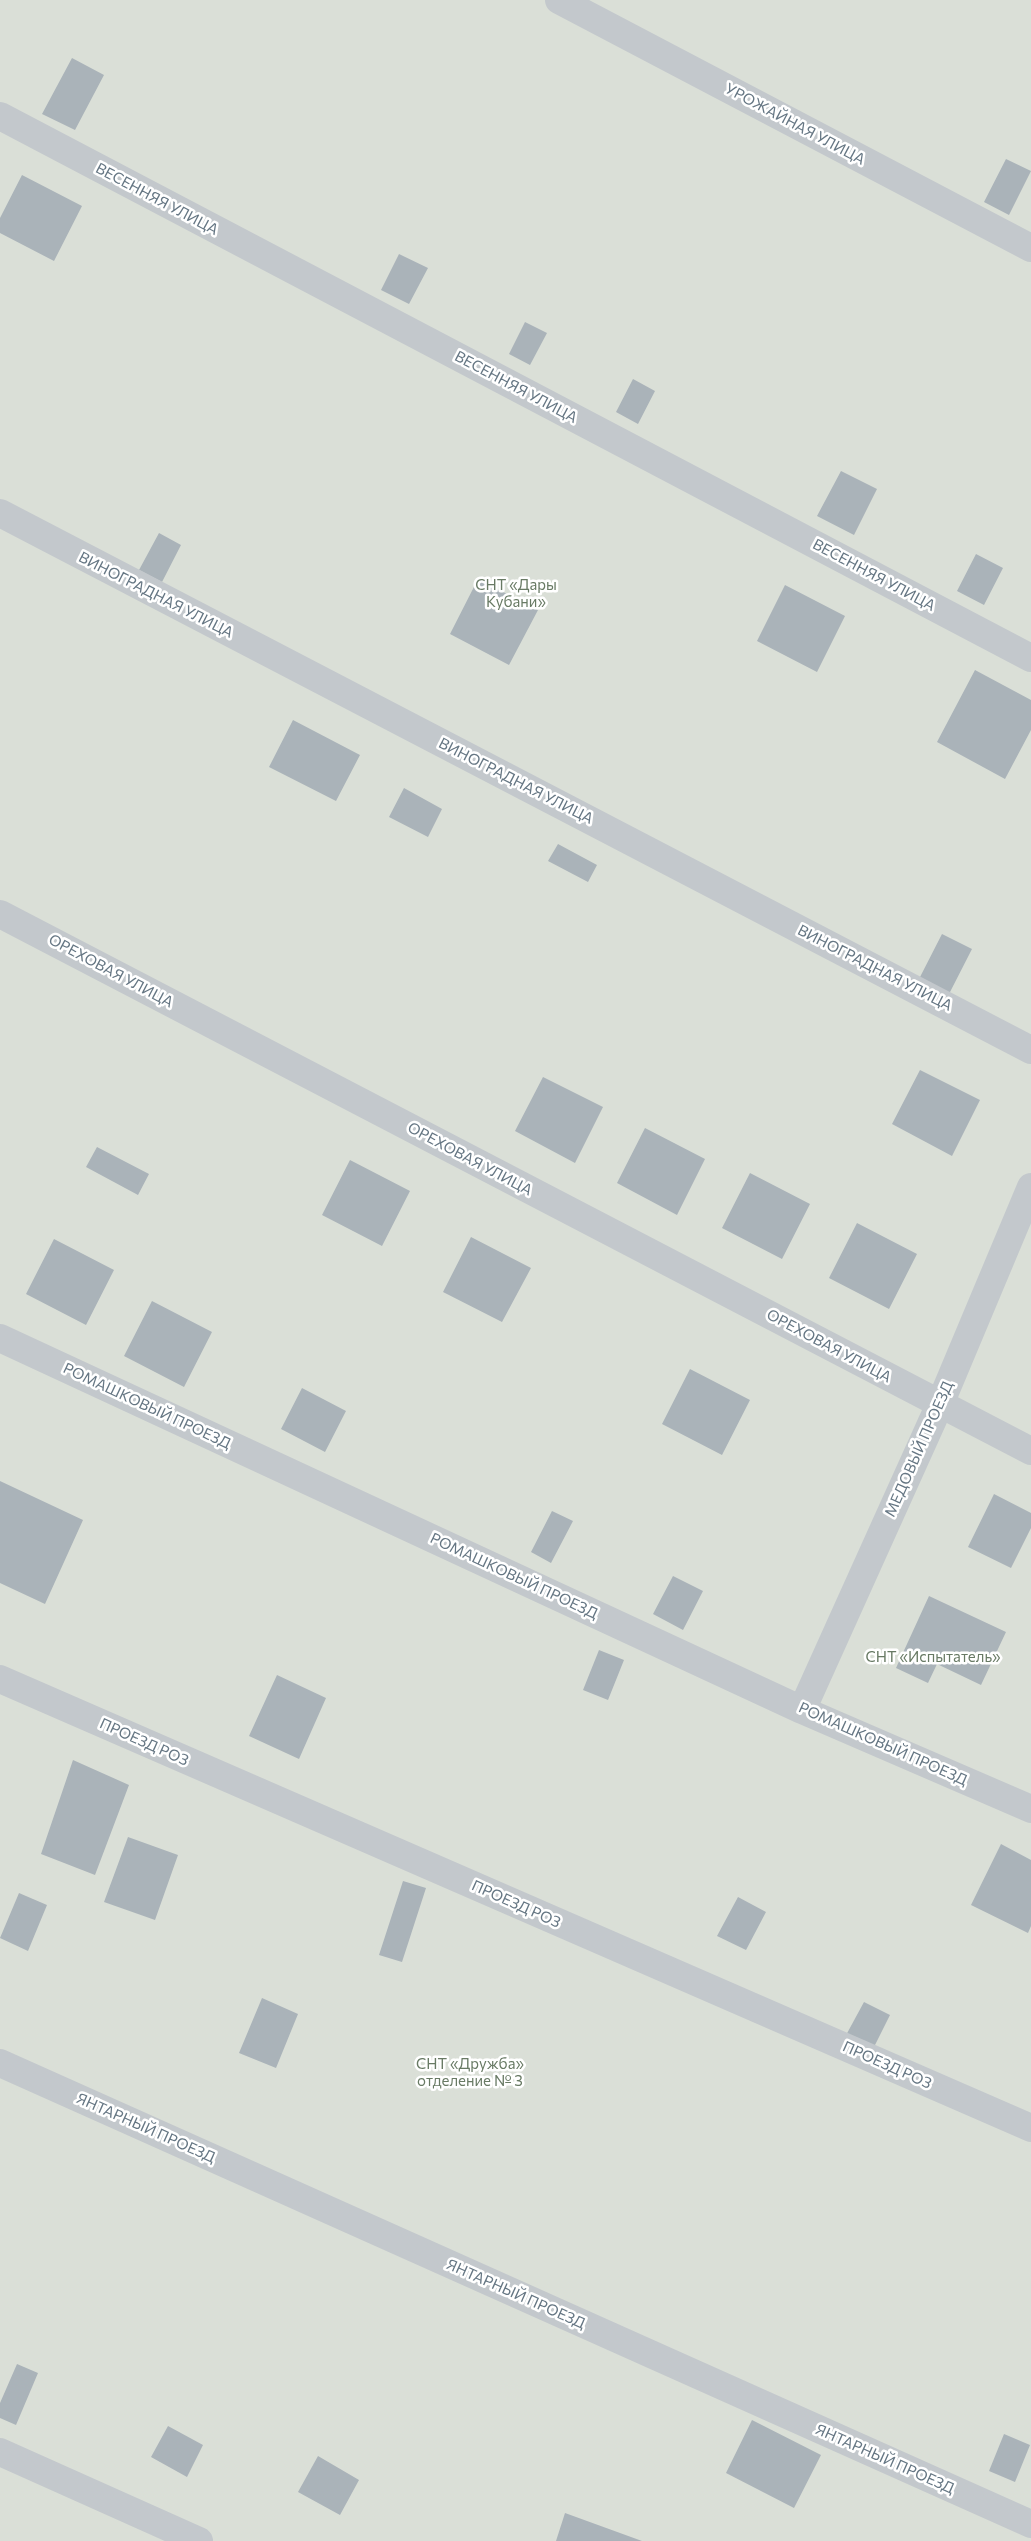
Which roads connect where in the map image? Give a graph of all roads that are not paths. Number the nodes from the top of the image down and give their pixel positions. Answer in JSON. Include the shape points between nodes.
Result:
{"nodes":[{"id":1,"x":560,"y":0,"type":"edge"},
{"id":2,"x":0,"y":116,"type":"edge"},
{"id":3,"x":1031,"y":248,"type":"edge"},
{"id":4,"x":0,"y":513,"type":"edge"},
{"id":5,"x":1031,"y":658,"type":"edge"},
{"id":6,"x":0,"y":914,"type":"edge"},
{"id":7,"x":1031,"y":1050,"type":"edge"},
{"id":8,"x":1031,"y":1187,"type":"edge"},
{"id":9,"x":0,"y":1338,"type":"edge"},
{"id":10,"x":940,"y":1404,"type":"junction"},
{"id":11,"x":1031,"y":1451,"type":"edge"},
{"id":12,"x":0,"y":1679,"type":"edge"},
{"id":13,"x":802,"y":1710,"type":"junction"},
{"id":14,"x":1031,"y":1809,"type":"edge"},
{"id":15,"x":0,"y":2063,"type":"edge"},
{"id":16,"x":1031,"y":2128,"type":"edge"},
{"id":17,"x":0,"y":2452,"type":"edge"},
{"id":18,"x":1031,"y":2524,"type":"edge"},
{"id":19,"x":200,"y":2541,"type":"edge"}],
"edges":[{"from":1,"to":3,"type":"street","name":"УРОЖАЙНАЯ УЛИЦА"},
{"from":2,"to":5,"type":"street","name":"ВЕСЕННЯЯ УЛИЦА"},
{"from":4,"to":7,"type":"street","name":"ВИНОГРАДНАЯ УЛИЦА"},
{"from":6,"to":10,"type":"street","name":"ОРЕХОВАЯ УЛИЦА"},
{"from":8,"to":10,"type":"street","name":"МЕДОВЫЙ ПРОЕЗД"},
{"from":9,"to":13,"type":"street","name":"РОМАШКОВЫЙ ПРОЕЗД"},
{"from":10,"to":11,"type":"street","name":"ОРЕХОВАЯ УЛИЦА"},
{"from":10,"to":13,"type":"street","name":"МЕДОВЫЙ ПРОЕЗД"},
{"from":12,"to":16,"type":"street","name":"ПРОЕЗД РОЗ"},
{"from":13,"to":14,"type":"street","name":"РОМАШКОВЫЙ ПРОЕЗД"},
{"from":15,"to":18,"type":"street","name":"ЯНТАРНЫЙ ПРОЕЗД"},
{"from":17,"to":19,"type":"street"}]}
